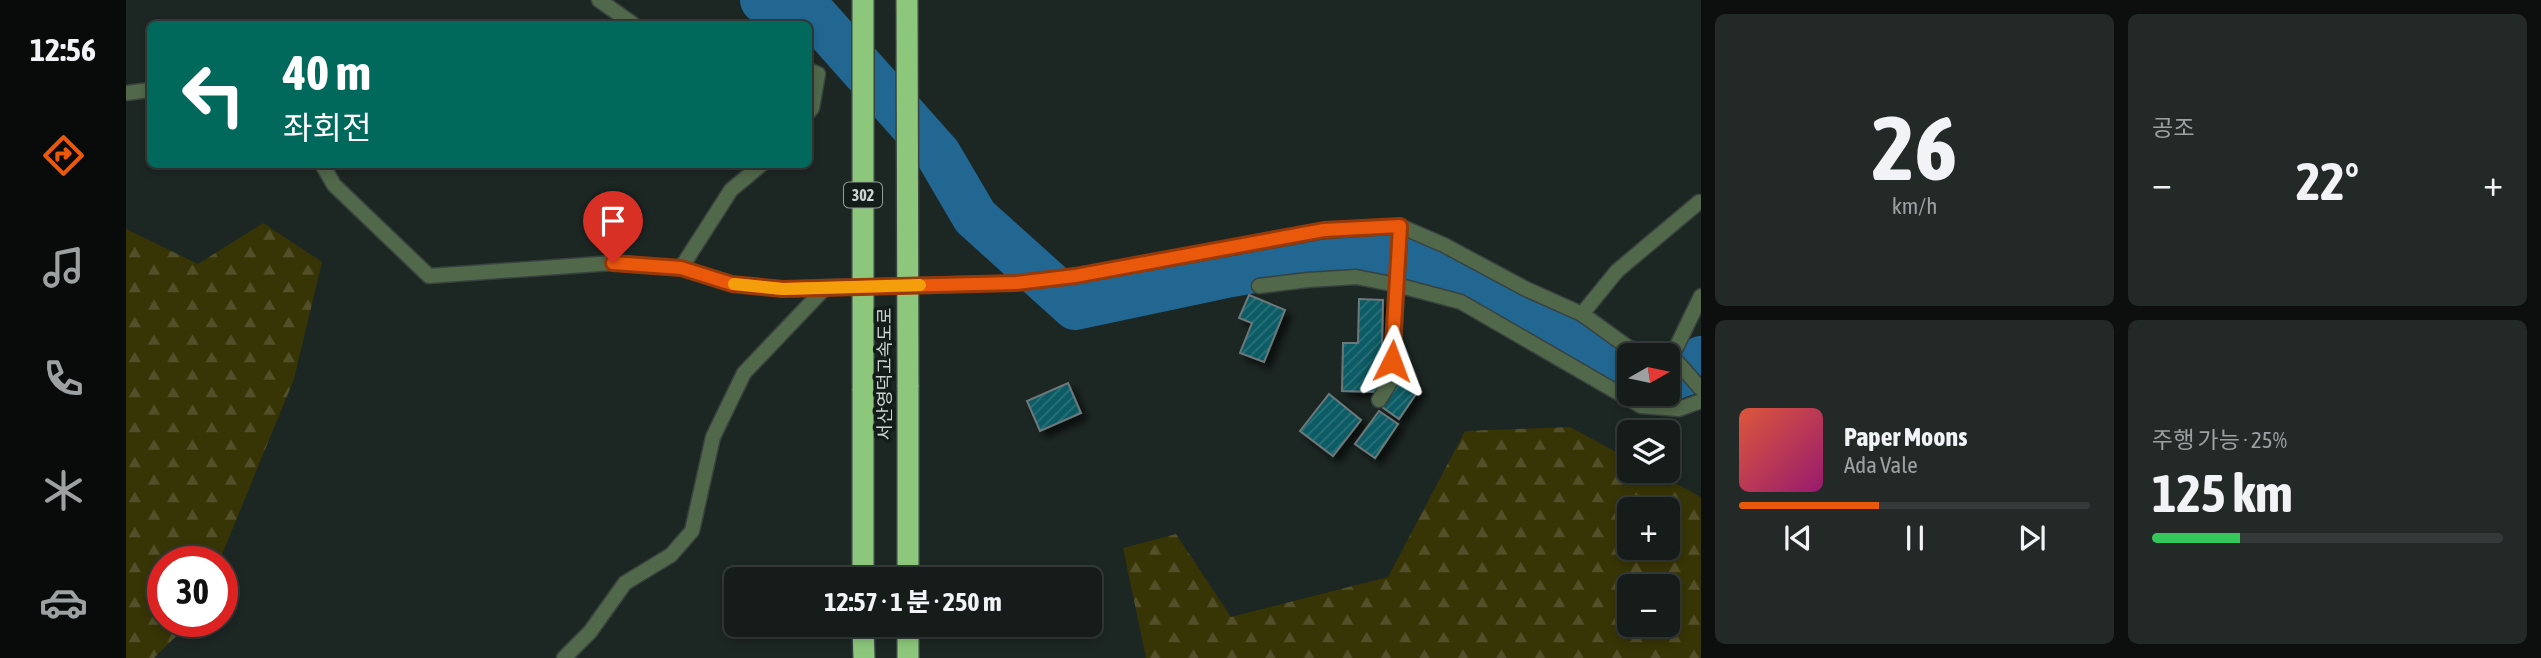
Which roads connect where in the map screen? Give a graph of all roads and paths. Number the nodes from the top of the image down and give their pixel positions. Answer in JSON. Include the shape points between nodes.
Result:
{"nodes":[{"id":1,"x":599,"y":0,"type":"edge"},
{"id":2,"x":863,"y":0,"type":"edge"},
{"id":3,"x":907,"y":0,"type":"edge"},
{"id":4,"x":629,"y":21,"type":"edge"},
{"id":5,"x":812,"y":72,"type":"edge"},
{"id":6,"x":147,"y":90,"type":"edge"},
{"id":7,"x":126,"y":93,"type":"edge"},
{"id":8,"x":812,"y":108,"type":"edge"},
{"id":9,"x":324,"y":168,"type":"edge"},
{"id":10,"x":757,"y":168,"type":"edge"},
{"id":11,"x":1700,"y":203,"type":"edge"},
{"id":12,"x":1400,"y":227,"type":"junction"},
{"id":13,"x":681,"y":268,"type":"junction"},
{"id":14,"x":1397,"y":285,"type":"junction"},
{"id":15,"x":1259,"y":286,"type":"dead end"},
{"id":16,"x":826,"y":287,"type":"junction"},
{"id":17,"x":1701,"y":296,"type":"edge"},
{"id":18,"x":1582,"y":314,"type":"junction"},
{"id":19,"x":1622,"y":343,"type":"edge"},
{"id":20,"x":1678,"y":343,"type":"edge"},
{"id":21,"x":1680,"y":365,"type":"edge"},
{"id":22,"x":1701,"y":389,"type":"edge"},
{"id":23,"x":1379,"y":400,"type":"dead end"},
{"id":24,"x":1701,"y":401,"type":"edge"},
{"id":25,"x":863,"y":567,"type":"edge"},
{"id":26,"x":908,"y":567,"type":"edge"},
{"id":27,"x":863,"y":637,"type":"edge"},
{"id":28,"x":908,"y":637,"type":"edge"},
{"id":29,"x":564,"y":658,"type":"edge"},
{"id":30,"x":863,"y":658,"type":"edge"},
{"id":31,"x":908,"y":658,"type":"edge"}],
"edges":[{"from":1,"to":4,"type":"street"},
{"from":2,"to":25,"type":"highway","name":"서산영덕고속도로","number":"302","bridge":true},
{"from":3,"to":26,"type":"highway","name":"서산영덕고속도로","number":"302","bridge":true},
{"from":5,"to":8,"type":"street","via":[[818,74]]},
{"from":6,"to":7,"type":"street"},
{"from":9,"to":13,"type":"street","via":[[334,185],[429,276],[613,263]]},
{"from":10,"to":13,"type":"street","via":[[731,190]]},
{"from":11,"to":18,"type":"street","via":[[1617,271]]},
{"from":12,"to":14,"type":"street"},
{"from":12,"to":16,"type":"street","via":[[1324,230],[1016,283]]},
{"from":12,"to":18,"type":"street"},
{"from":13,"to":16,"type":"street","via":[[732,284]]},
{"from":14,"to":15,"type":"street","via":[[1356,277]]},
{"from":14,"to":23,"type":"street","via":[[1392,379]]},
{"from":14,"to":24,"type":"street","via":[[1461,302],[1641,405],[1679,409]]},
{"from":16,"to":29,"type":"street","via":[[744,373],[713,438],[692,531],[671,555],[625,583],[590,632]]},
{"from":17,"to":20,"type":"street"},
{"from":18,"to":19,"type":"street"},
{"from":21,"to":22,"type":"street"},
{"from":27,"to":30,"type":"highway"},
{"from":28,"to":31,"type":"highway"}]}
